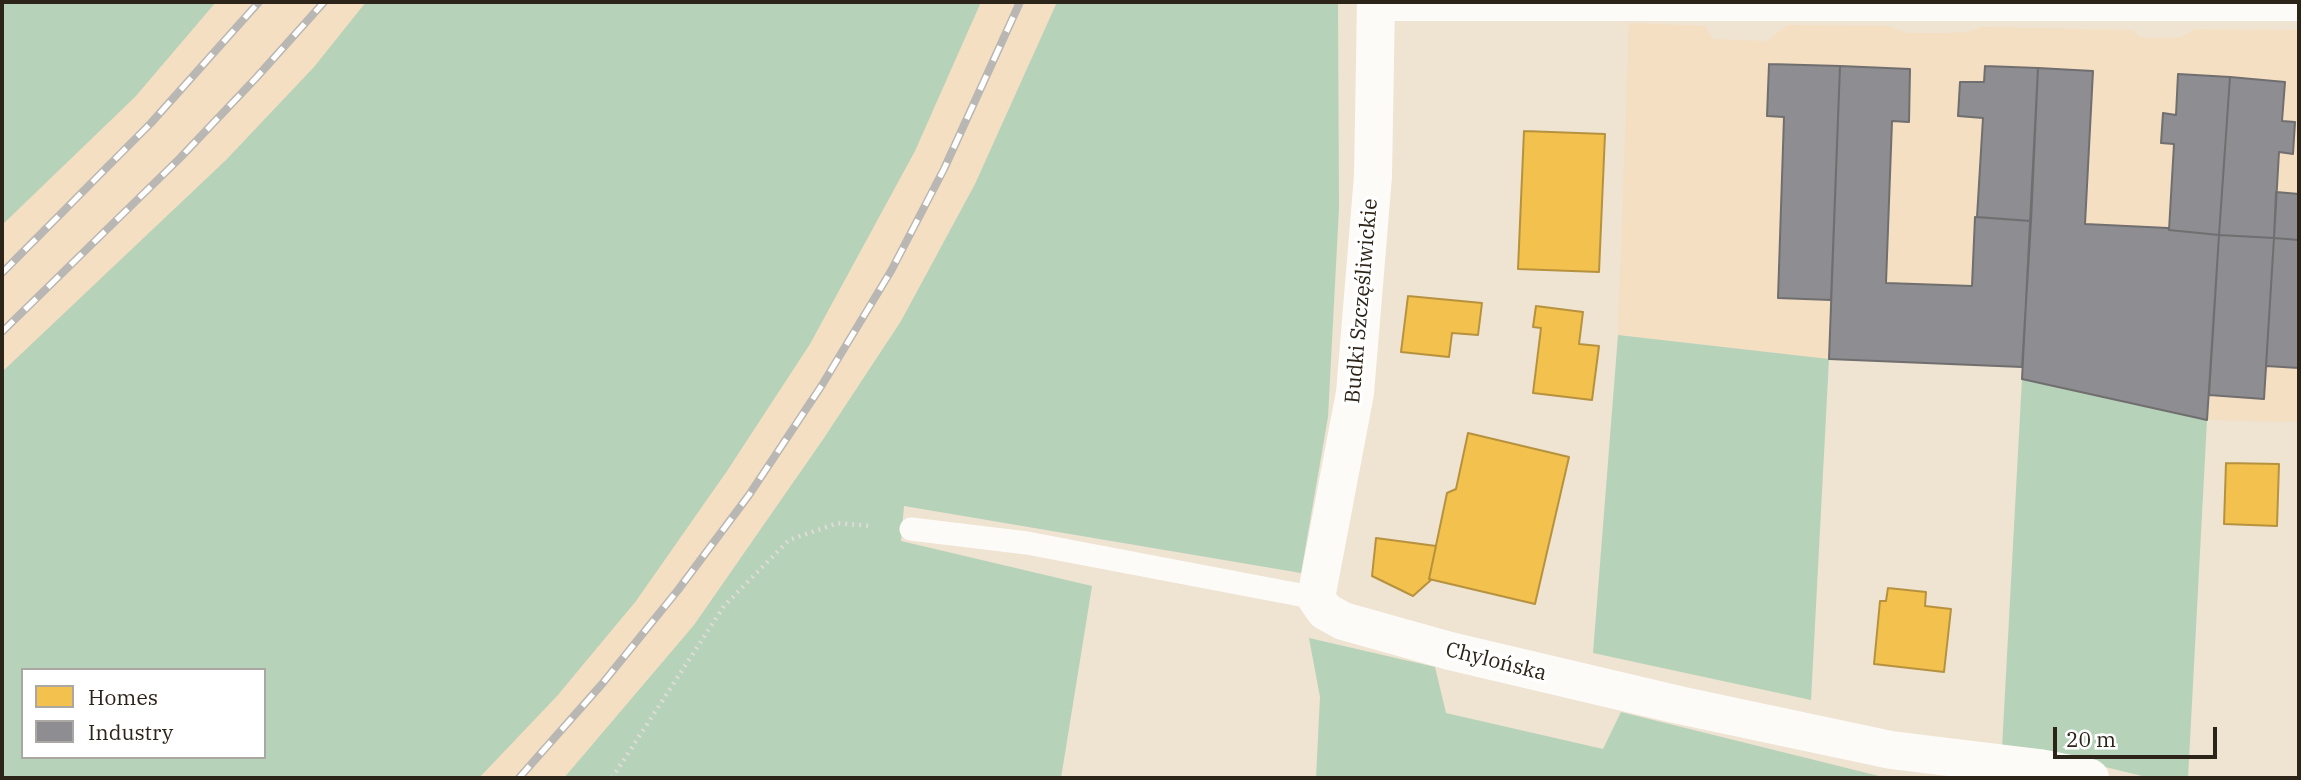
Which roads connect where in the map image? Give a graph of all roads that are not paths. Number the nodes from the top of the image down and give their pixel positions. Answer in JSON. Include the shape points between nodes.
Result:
{"nodes":[{"id":1,"x":1376,"y":2,"type":"edge"},
{"id":2,"x":2299,"y":2,"type":"edge"},
{"id":3,"x":911,"y":529,"type":"road end"},
{"id":4,"x":1316,"y":598,"type":"junction"},
{"id":5,"x":2090,"y":778,"type":"edge"}],
"edges":[{"from":1,"to":2,"type":"street"},
{"from":1,"to":4,"type":"street","name":"Budki Szczęśliwickie","via":[[1373,176],[1355,393]]},
{"from":3,"to":4,"type":"lane","name":"Chylońska","via":[[1027,542]]},
{"from":4,"to":5,"type":"street","name":"Chylońska","via":[[1325,611],[1343,621],[1679,705],[1891,750]]}]}
